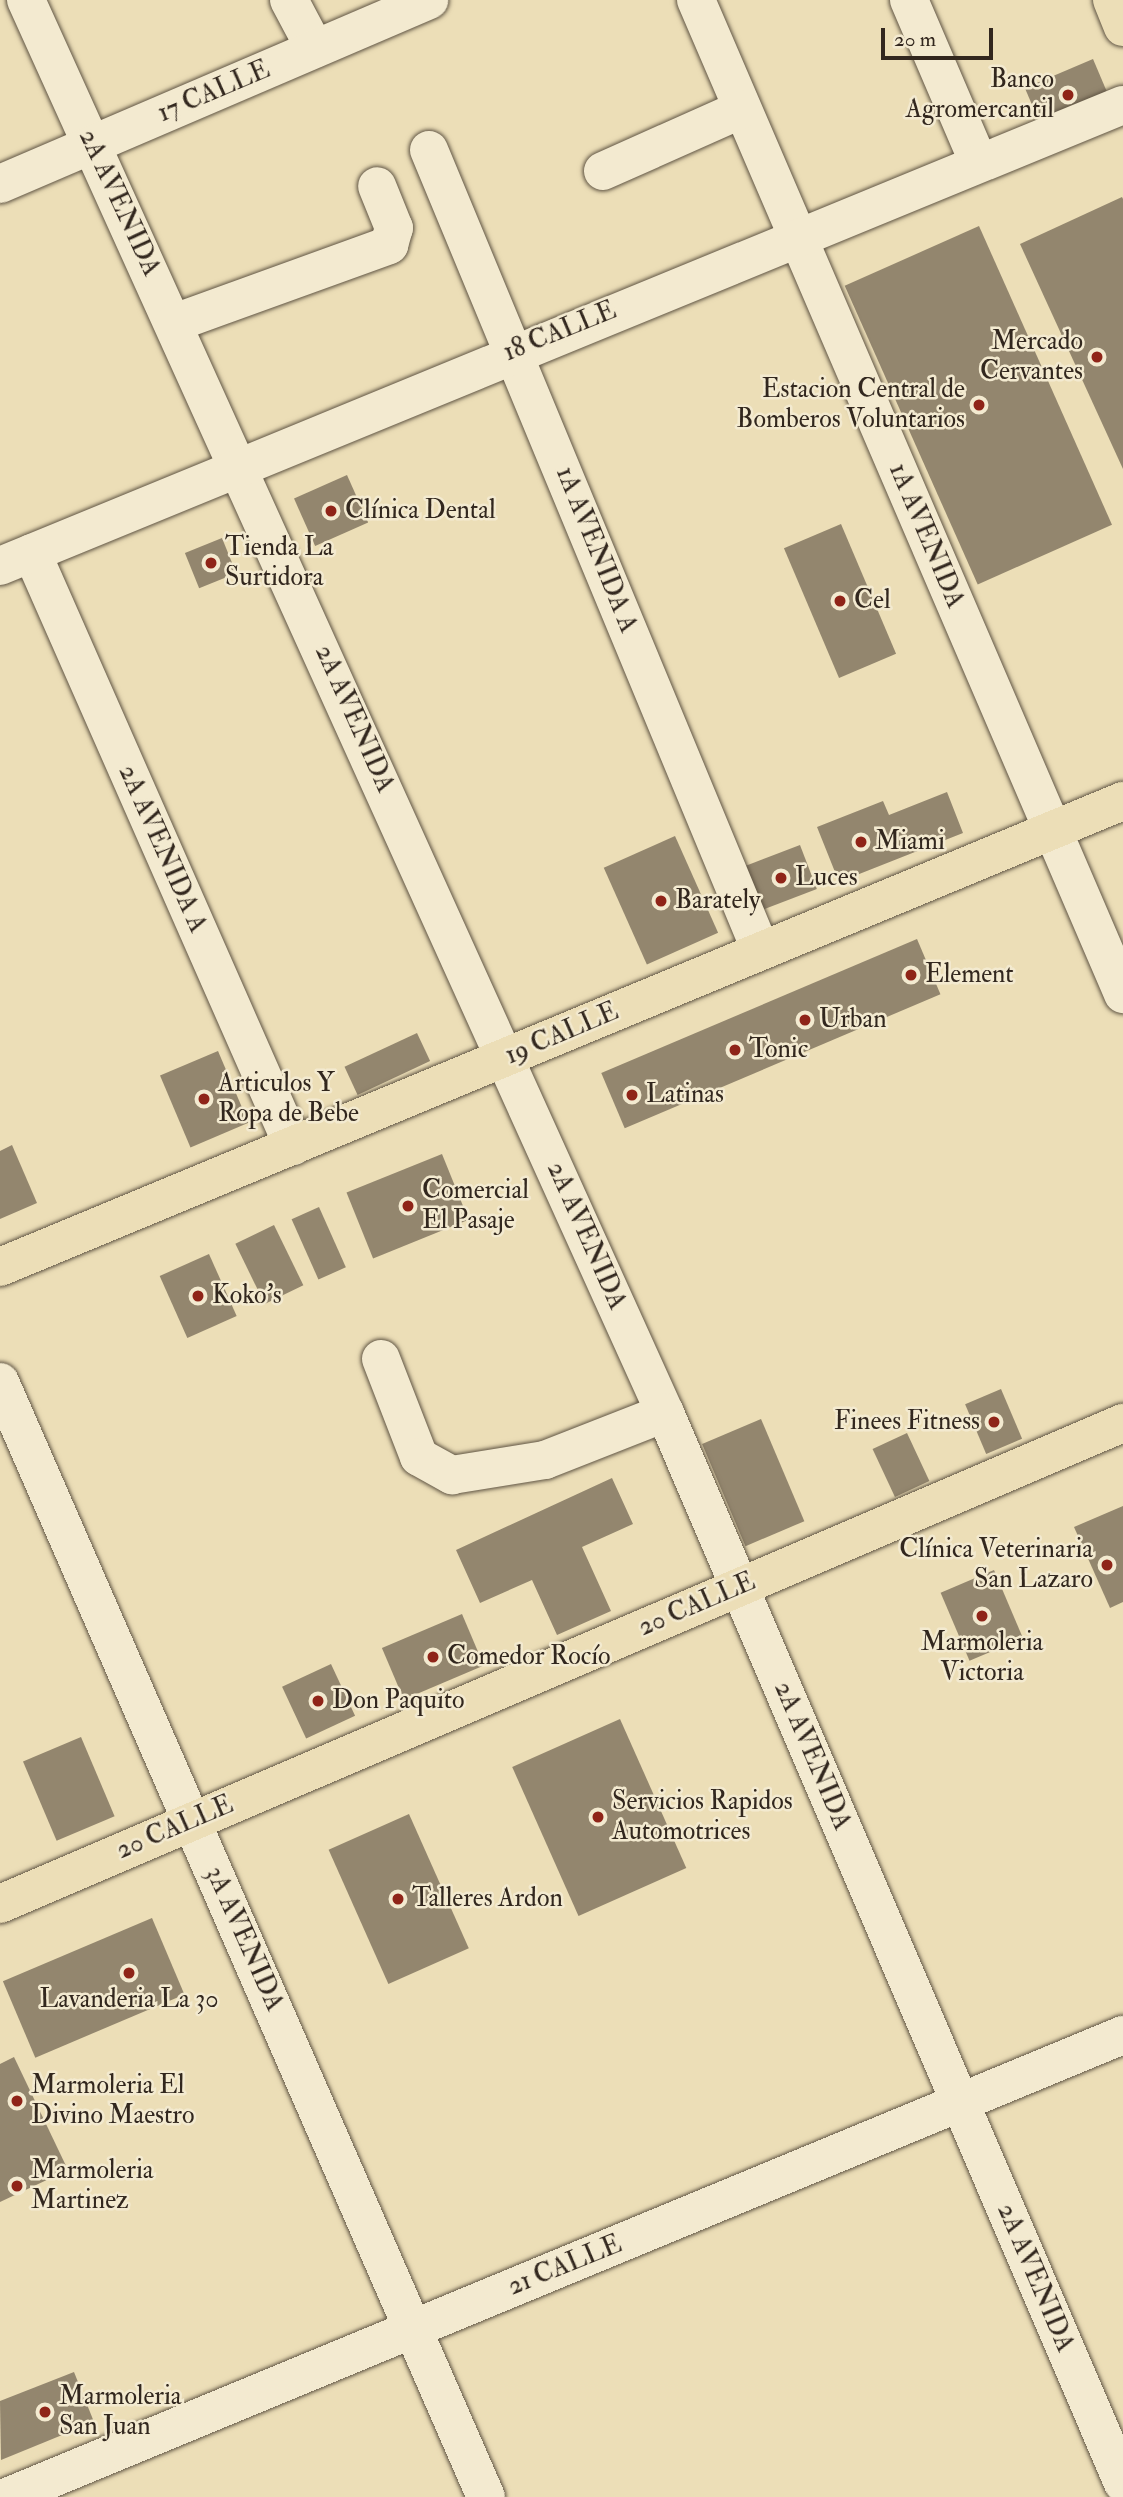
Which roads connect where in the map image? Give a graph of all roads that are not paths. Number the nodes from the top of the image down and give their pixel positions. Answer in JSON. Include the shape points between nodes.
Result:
{"nodes":[{"id":1,"x":26,"y":0,"type":"edge"},
{"id":2,"x":289,"y":0,"type":"edge"},
{"id":3,"x":429,"y":0,"type":"edge"},
{"id":4,"x":695,"y":0,"type":"edge"},
{"id":5,"x":909,"y":0,"type":"edge"},
{"id":6,"x":1112,"y":0,"type":"edge"},
{"id":7,"x":1123,"y":27,"type":"edge"},
{"id":8,"x":315,"y":49,"type":"junction"},
{"id":9,"x":1123,"y":105,"type":"edge"},
{"id":10,"x":742,"y":109,"type":"junction"},
{"id":11,"x":93,"y":145,"type":"junction"},
{"id":12,"x":429,"y":150,"type":"dead end"},
{"id":13,"x":979,"y":163,"type":"junction"},
{"id":14,"x":603,"y":171,"type":"dead end"},
{"id":15,"x":0,"y":184,"type":"edge"},
{"id":16,"x":377,"y":186,"type":"dead end"},
{"id":17,"x":797,"y":236,"type":"junction"},
{"id":18,"x":174,"y":323,"type":"junction"},
{"id":19,"x":514,"y":350,"type":"junction"},
{"id":20,"x":238,"y":464,"type":"junction"},
{"id":21,"x":16,"y":559,"type":"edge"},
{"id":22,"x":1123,"y":801,"type":"edge"},
{"id":23,"x":1053,"y":830,"type":"junction"},
{"id":24,"x":761,"y":951,"type":"junction"},
{"id":25,"x":1123,"y":994,"type":"edge"},
{"id":26,"x":507,"y":1057,"type":"junction"},
{"id":27,"x":293,"y":1146,"type":"junction"},
{"id":28,"x":0,"y":1267,"type":"edge"},
{"id":29,"x":381,"y":1359,"type":"dead end"},
{"id":30,"x":0,"y":1382,"type":"edge"},
{"id":31,"x":665,"y":1413,"type":"junction"},
{"id":32,"x":1123,"y":1423,"type":"edge"},
{"id":33,"x":740,"y":1587,"type":"junction"},
{"id":34,"x":192,"y":1821,"type":"junction"},
{"id":35,"x":0,"y":1904,"type":"edge"},
{"id":36,"x":1123,"y":2035,"type":"edge"},
{"id":37,"x":960,"y":2103,"type":"junction"},
{"id":38,"x":414,"y":2329,"type":"junction"},
{"id":39,"x":1123,"y":2483,"type":"edge"},
{"id":40,"x":7,"y":2497,"type":"edge"},
{"id":41,"x":486,"y":2497,"type":"edge"}],
"edges":[{"from":1,"to":11,"type":"street","name":"2A AVENIDA"},
{"from":2,"to":8,"type":"street"},
{"from":3,"to":8,"type":"street","name":"17 CALLE"},
{"from":4,"to":10,"type":"street","name":"1A AVENIDA"},
{"from":5,"to":13,"type":"street"},
{"from":6,"to":7,"type":"main road"},
{"from":8,"to":11,"type":"street","name":"17 CALLE"},
{"from":9,"to":13,"type":"street","name":"18 CALLE"},
{"from":10,"to":14,"type":"street"},
{"from":10,"to":17,"type":"street","name":"1A AVENIDA"},
{"from":11,"to":15,"type":"street","name":"17 CALLE"},
{"from":11,"to":18,"type":"street","name":"2A AVENIDA"},
{"from":12,"to":19,"type":"street","name":"1A AVENIDA A"},
{"from":13,"to":17,"type":"street","name":"18 CALLE"},
{"from":16,"to":18,"type":"street","via":[[394,228],[389,245]]},
{"from":17,"to":19,"type":"street","name":"18 CALLE"},
{"from":17,"to":23,"type":"street","name":"1A AVENIDA"},
{"from":18,"to":20,"type":"street","name":"2A AVENIDA"},
{"from":19,"to":20,"type":"street","name":"18 CALLE"},
{"from":19,"to":24,"type":"street","name":"1A AVENIDA A"},
{"from":20,"to":21,"type":"street","name":"18 CALLE"},
{"from":20,"to":26,"type":"street","name":"2A AVENIDA"},
{"from":21,"to":27,"type":"street","name":"2A AVENIDA A"},
{"from":22,"to":23,"type":"main road","name":"19 CALLE"},
{"from":23,"to":24,"type":"main road","name":"19 CALLE"},
{"from":23,"to":25,"type":"street","name":"1A AVENIDA"},
{"from":24,"to":26,"type":"main road","name":"19 CALLE"},
{"from":26,"to":27,"type":"main road","name":"19 CALLE"},
{"from":26,"to":31,"type":"street","name":"2A AVENIDA"},
{"from":27,"to":28,"type":"main road","name":"19 CALLE"},
{"from":29,"to":31,"type":"street","via":[[419,1457],[452,1475],[545,1460]]},
{"from":30,"to":34,"type":"street","name":"3A AVENIDA"},
{"from":31,"to":33,"type":"street","name":"2A AVENIDA"},
{"from":32,"to":33,"type":"main road","name":"20 CALLE"},
{"from":33,"to":34,"type":"main road","name":"20 CALLE"},
{"from":33,"to":37,"type":"street","name":"2A AVENIDA"},
{"from":34,"to":35,"type":"main road","name":"20 CALLE"},
{"from":34,"to":38,"type":"street","name":"3A AVENIDA"},
{"from":36,"to":37,"type":"street","name":"21 CALLE"},
{"from":37,"to":38,"type":"street","name":"21 CALLE"},
{"from":37,"to":39,"type":"street","name":"2A AVENIDA"},
{"from":38,"to":40,"type":"street","name":"21 CALLE"},
{"from":38,"to":41,"type":"street","name":"3A AVENIDA"}]}
